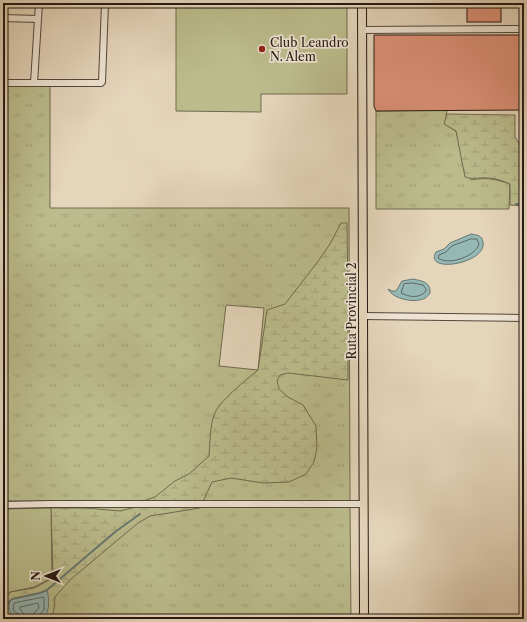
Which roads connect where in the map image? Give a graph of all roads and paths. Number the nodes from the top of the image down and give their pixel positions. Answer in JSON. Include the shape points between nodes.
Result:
{"nodes":[{"id":1,"x":39,"y":3,"type":"edge"},
{"id":2,"x":105,"y":3,"type":"edge"},
{"id":3,"x":362,"y":3,"type":"edge"},
{"id":4,"x":3,"y":18,"type":"edge"},
{"id":5,"x":38,"y":19,"type":"junction"},
{"id":6,"x":524,"y":29,"type":"edge"},
{"id":7,"x":362,"y":30,"type":"junction"},
{"id":8,"x":3,"y":83,"type":"edge"},
{"id":9,"x":34,"y":83,"type":"junction"},
{"id":10,"x":363,"y":316,"type":"junction"},
{"id":11,"x":524,"y":316,"type":"edge"},
{"id":12,"x":364,"y":504,"type":"junction"},
{"id":13,"x":3,"y":505,"type":"edge"},
{"id":14,"x":364,"y":619,"type":"edge"}],
"edges":[{"from":1,"to":5,"type":"street"},
{"from":2,"to":9,"type":"street","via":[[102,82]]},
{"from":3,"to":7,"type":"main road","name":"Ruta Provincial 2"},
{"from":4,"to":5,"type":"street"},
{"from":5,"to":9,"type":"street"},
{"from":6,"to":7,"type":"street"},
{"from":7,"to":10,"type":"main road","name":"Ruta Provincial 2"},
{"from":8,"to":9,"type":"street"},
{"from":10,"to":11,"type":"street"},
{"from":10,"to":12,"type":"main road","name":"Ruta Provincial 2"},
{"from":12,"to":13,"type":"street"},
{"from":12,"to":14,"type":"main road","name":"Ruta Provincial 2"}]}
